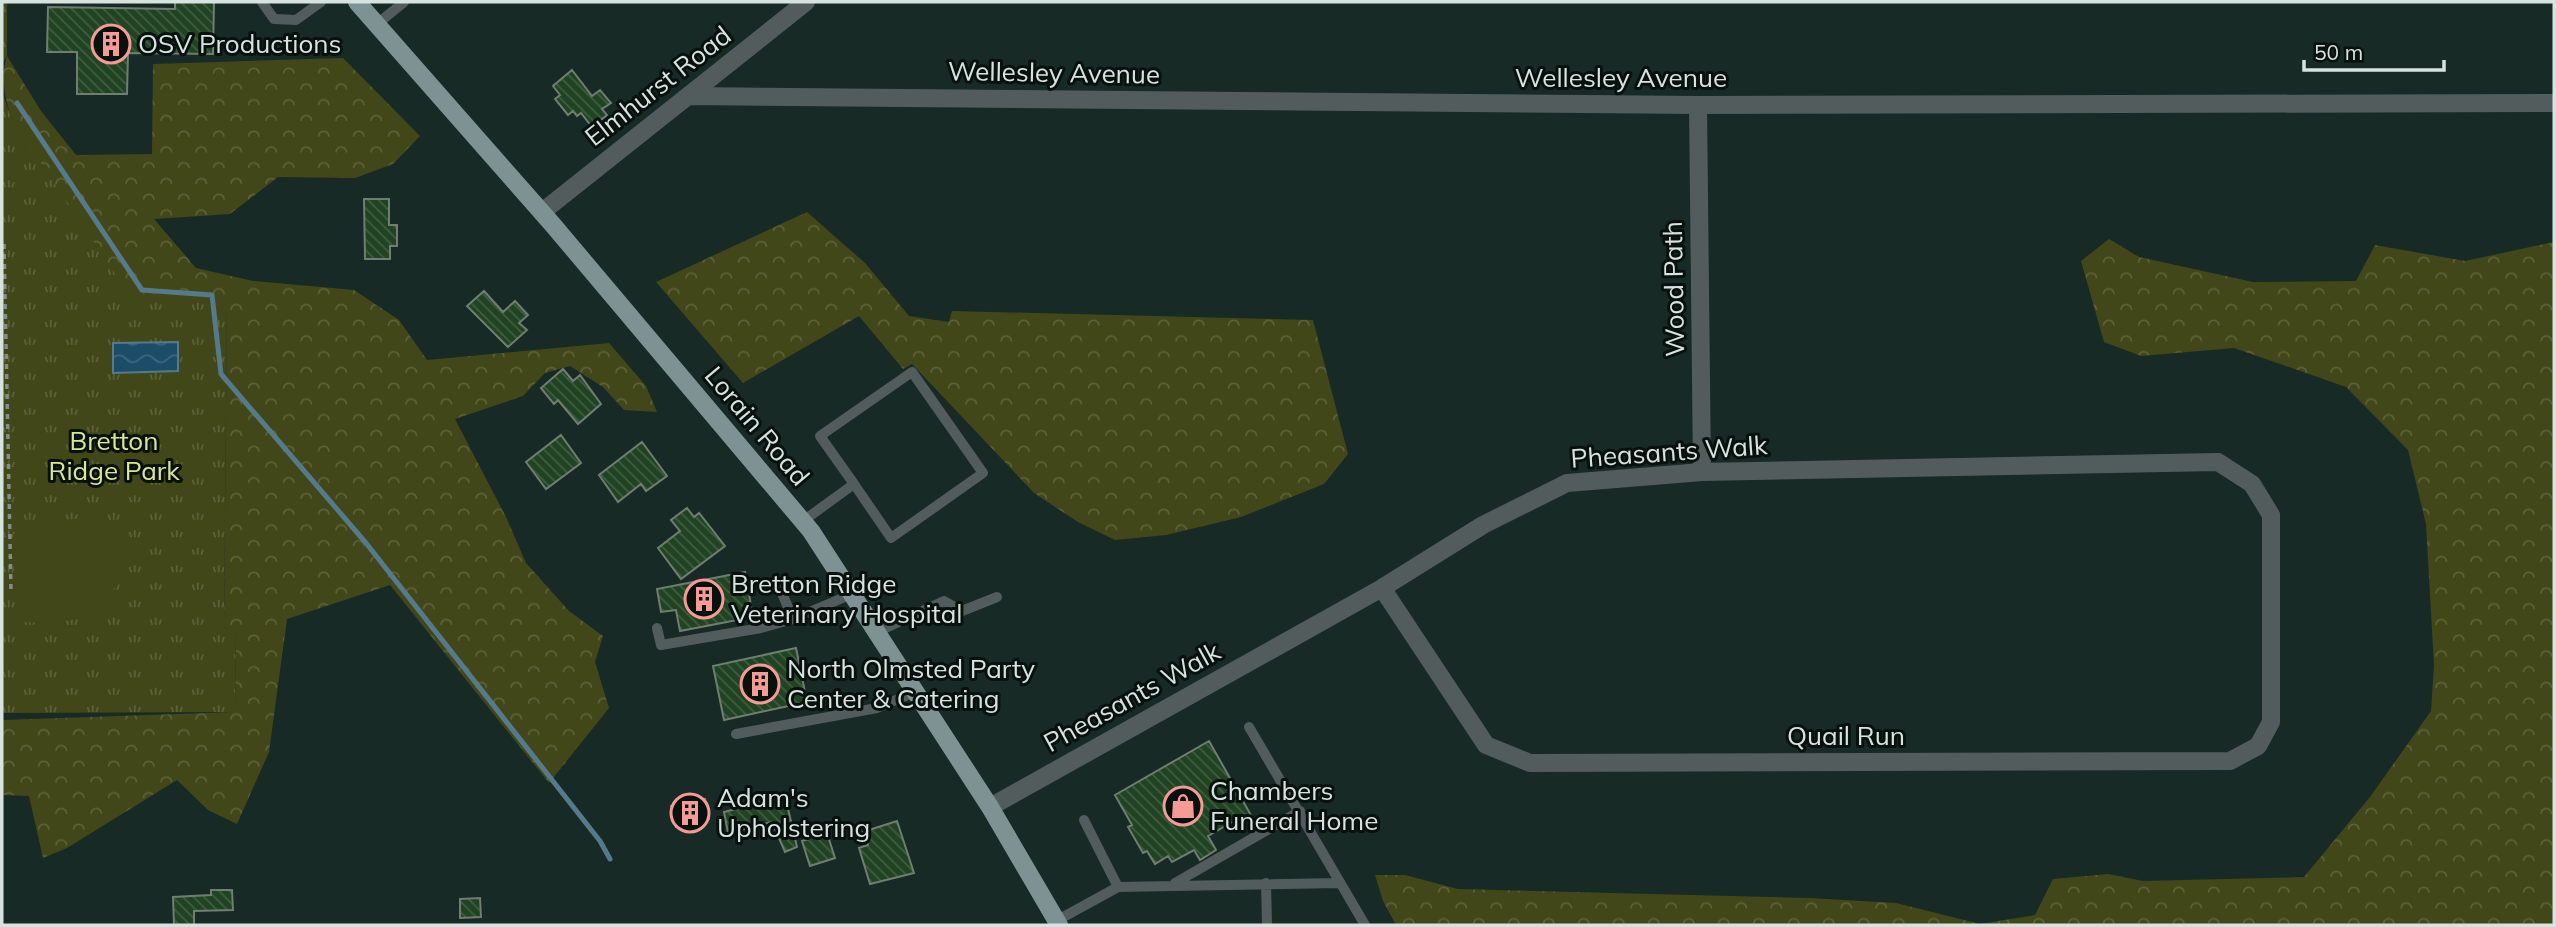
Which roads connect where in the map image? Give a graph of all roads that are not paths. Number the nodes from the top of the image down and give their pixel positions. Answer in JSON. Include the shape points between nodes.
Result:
{"nodes":[{"id":1,"x":262,"y":2,"type":"edge"},
{"id":2,"x":321,"y":2,"type":"edge"},
{"id":3,"x":357,"y":2,"type":"edge"},
{"id":4,"x":404,"y":2,"type":"edge"},
{"id":5,"x":806,"y":2,"type":"edge"},
{"id":6,"x":377,"y":24,"type":"junction"},
{"id":7,"x":688,"y":96,"type":"junction"},
{"id":8,"x":2554,"y":103,"type":"edge"},
{"id":9,"x":1698,"y":105,"type":"junction"},
{"id":10,"x":542,"y":212,"type":"junction"},
{"id":11,"x":1702,"y":472,"type":"junction"},
{"id":12,"x":854,"y":484,"type":"junction"},
{"id":13,"x":803,"y":521,"type":"junction"},
{"id":14,"x":776,"y":579,"type":"dead end"},
{"id":15,"x":1382,"y":588,"type":"junction"},
{"id":16,"x":852,"y":594,"type":"junction"},
{"id":17,"x":997,"y":597,"type":"dead end"},
{"id":18,"x":2272,"y":614,"type":"joint"},
{"id":19,"x":793,"y":619,"type":"junction"},
{"id":20,"x":656,"y":628,"type":"dead end"},
{"id":21,"x":877,"y":632,"type":"junction"},
{"id":22,"x":915,"y":692,"type":"junction"},
{"id":23,"x":1249,"y":727,"type":"dead end"},
{"id":24,"x":736,"y":734,"type":"dead end"},
{"id":25,"x":990,"y":807,"type":"junction"},
{"id":26,"x":1300,"y":811,"type":"junction"},
{"id":27,"x":1084,"y":820,"type":"dead end"},
{"id":28,"x":1266,"y":883,"type":"junction"},
{"id":29,"x":1340,"y":883,"type":"junction"},
{"id":30,"x":1171,"y":885,"type":"junction"},
{"id":31,"x":1118,"y":887,"type":"junction"},
{"id":32,"x":1058,"y":923,"type":"edge"},
{"id":33,"x":1267,"y":925,"type":"edge"},
{"id":34,"x":1365,"y":925,"type":"edge"}],
"edges":[{"from":1,"to":2,"type":"lane","via":[[274,19],[296,20]]},
{"from":3,"to":6,"type":"main road","name":"Lorain Road"},
{"from":4,"to":6,"type":"lane"},
{"from":5,"to":7,"type":"street","name":"Elmhurst Road"},
{"from":6,"to":10,"type":"main road","name":"Lorain Road"},
{"from":7,"to":9,"type":"street","name":"Wellesley Avenue"},
{"from":7,"to":10,"type":"street","name":"Elmhurst Road"},
{"from":8,"to":9,"type":"street","name":"Wellesley Avenue"},
{"from":9,"to":11,"type":"street","name":"Wood Path"},
{"from":10,"to":13,"type":"main road","name":"Lorain Road"},
{"from":11,"to":15,"type":"street","name":"Pheasants Walk","via":[[1567,483],[1483,525]]},
{"from":11,"to":18,"type":"street","name":"Pheasants Walk","via":[[2218,462],[2252,484],[2271,515]]},
{"from":12,"to":12,"type":"lane","via":[[891,538],[983,474],[912,372],[820,436]]},
{"from":12,"to":13,"type":"lane"},
{"from":13,"to":16,"type":"main road","name":"Lorain Road"},
{"from":14,"to":19,"type":"lane"},
{"from":15,"to":18,"type":"street","name":"Quail Run","via":[[1486,745],[1530,763],[2230,761],[2258,746],[2271,722]]},
{"from":15,"to":25,"type":"street","name":"Pheasants Walk"},
{"from":16,"to":19,"type":"lane"},
{"from":16,"to":21,"type":"main road","name":"Lorain Road"},
{"from":17,"to":21,"type":"lane","via":[[962,611],[944,601]]},
{"from":19,"to":20,"type":"lane","via":[[661,645]]},
{"from":21,"to":22,"type":"main road","name":"Lorain Road"},
{"from":22,"to":24,"type":"lane","via":[[877,708]]},
{"from":22,"to":25,"type":"main road","name":"Lorain Road"},
{"from":23,"to":26,"type":"lane"},
{"from":25,"to":32,"type":"main road","name":"Lorain Road"},
{"from":26,"to":29,"type":"lane"},
{"from":26,"to":30,"type":"lane"},
{"from":27,"to":31,"type":"lane"},
{"from":28,"to":29,"type":"lane"},
{"from":28,"to":30,"type":"lane"},
{"from":28,"to":33,"type":"lane"},
{"from":29,"to":34,"type":"lane"},
{"from":30,"to":31,"type":"lane"},
{"from":31,"to":32,"type":"lane"}]}
